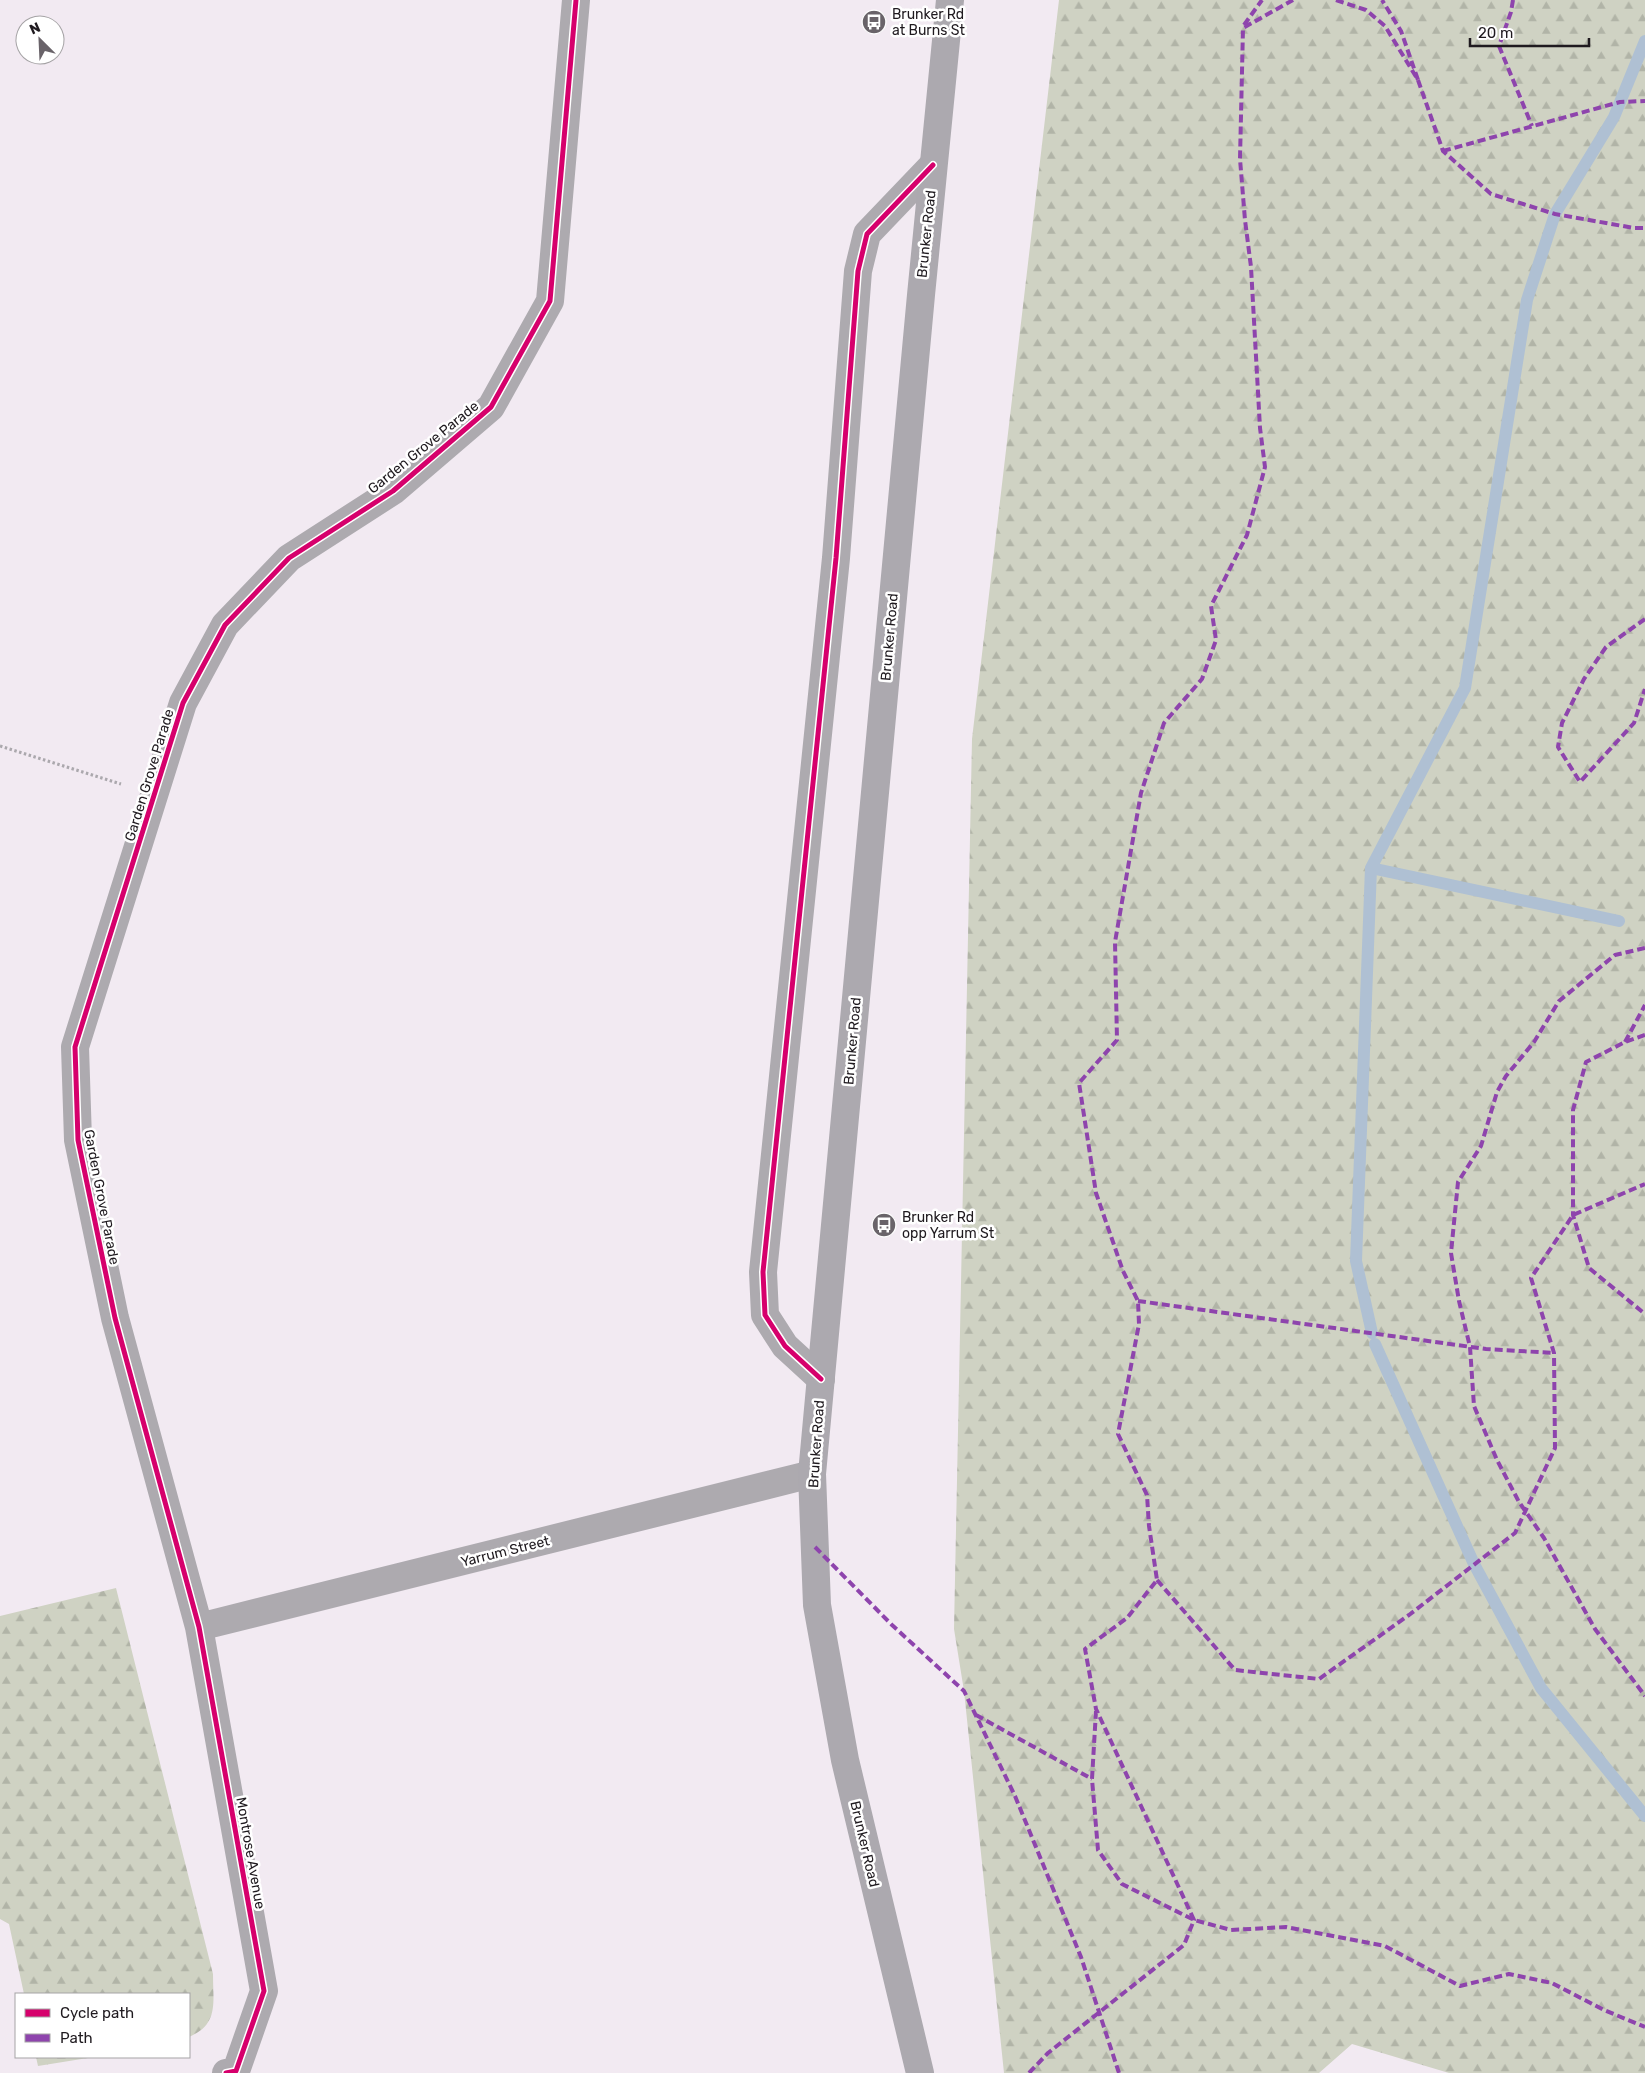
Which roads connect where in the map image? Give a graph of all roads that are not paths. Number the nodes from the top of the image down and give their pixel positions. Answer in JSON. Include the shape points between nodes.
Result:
{"nodes":[{"id":1,"x":576,"y":0,"type":"edge"},
{"id":2,"x":950,"y":0,"type":"edge"},
{"id":3,"x":933,"y":165,"type":"junction"},
{"id":4,"x":821,"y":1378,"type":"junction"},
{"id":5,"x":812,"y":1474,"type":"junction"},
{"id":6,"x":199,"y":1627,"type":"junction"},
{"id":7,"x":226,"y":2073,"type":"edge"},
{"id":8,"x":920,"y":2073,"type":"edge"}],
"edges":[{"from":1,"to":6,"type":"street","name":"Garden Grove Parade","via":[[550,301],[491,406],[393,490],[289,558],[225,624],[183,703],[75,1047],[78,1140],[115,1318]]},
{"from":2,"to":3,"type":"main road","name":"Brunker Road"},
{"from":3,"to":4,"type":"main road","name":"Brunker Road"},
{"from":3,"to":4,"type":"street","via":[[867,234],[858,271],[836,558],[763,1272],[765,1315],[785,1346]]},
{"from":4,"to":5,"type":"main road","name":"Brunker Road"},
{"from":5,"to":6,"type":"street","name":"Yarrum Street"},
{"from":5,"to":8,"type":"main road","name":"Brunker Road","via":[[817,1605],[843,1750]]},
{"from":6,"to":7,"type":"street","name":"Montrose Avenue","via":[[264,1991],[236,2071]]}]}
